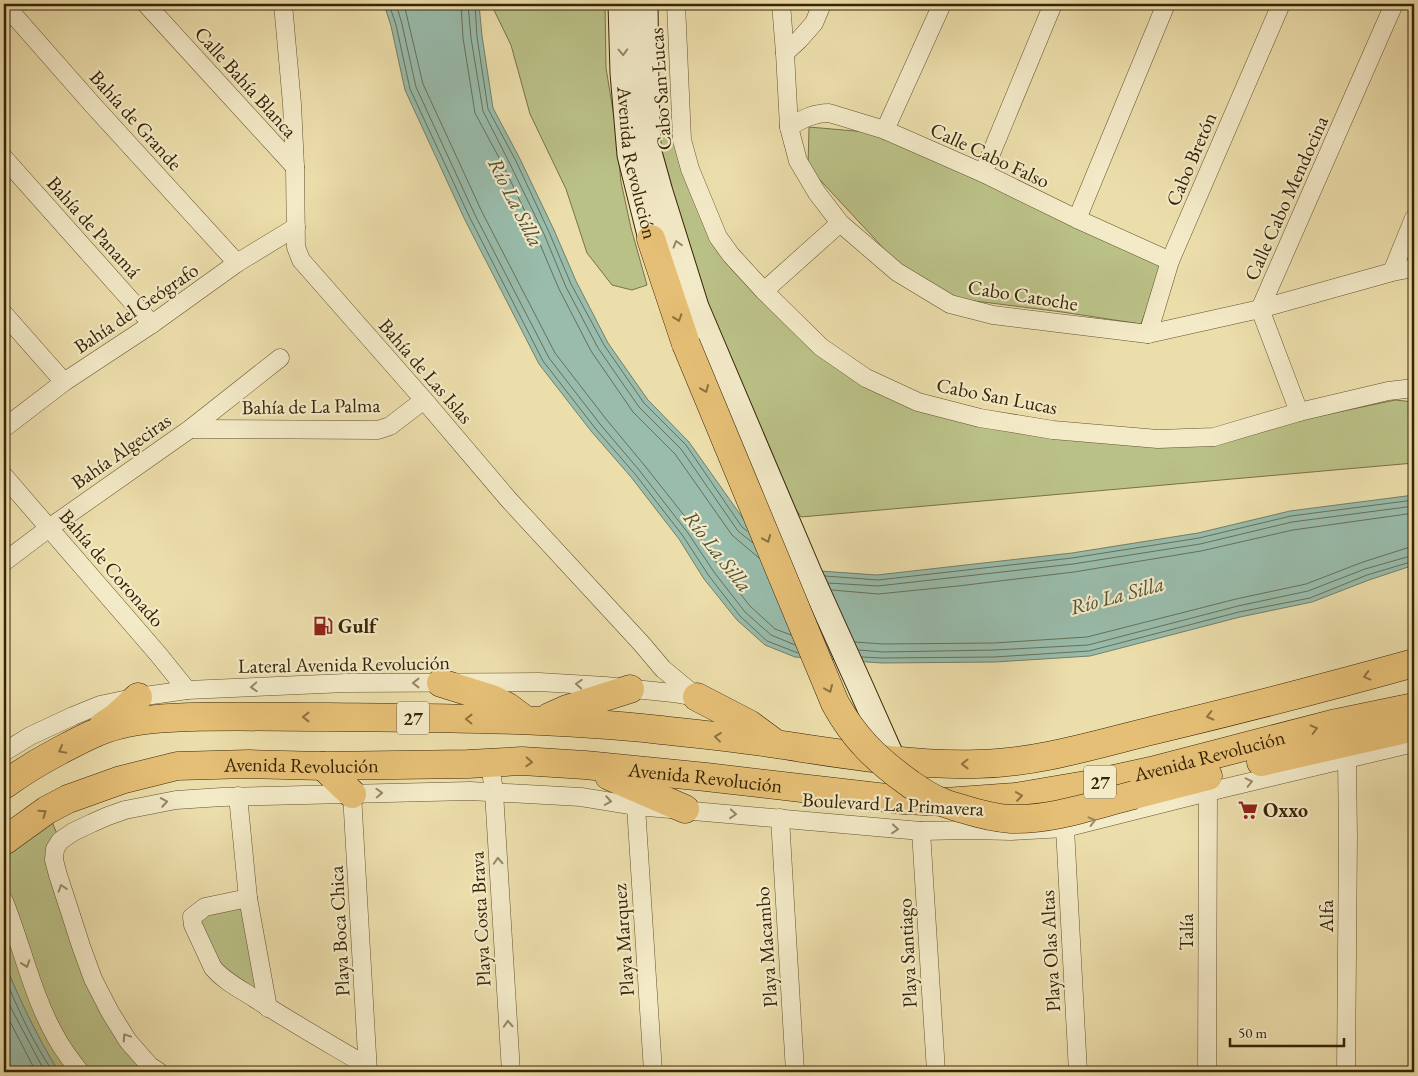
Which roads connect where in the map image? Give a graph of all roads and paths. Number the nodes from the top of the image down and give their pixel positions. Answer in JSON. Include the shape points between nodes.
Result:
{"nodes":[{"id":1,"x":4,"y":4,"type":"edge"},
{"id":2,"x":146,"y":4,"type":"edge"},
{"id":3,"x":283,"y":4,"type":"edge"},
{"id":4,"x":621,"y":4,"type":"edge"},
{"id":5,"x":645,"y":4,"type":"edge"},
{"id":6,"x":676,"y":4,"type":"edge"},
{"id":7,"x":781,"y":4,"type":"edge"},
{"id":8,"x":822,"y":4,"type":"edge"},
{"id":9,"x":942,"y":4,"type":"edge"},
{"id":10,"x":1053,"y":4,"type":"edge"},
{"id":11,"x":1166,"y":4,"type":"edge"},
{"id":12,"x":1281,"y":4,"type":"edge"},
{"id":13,"x":1394,"y":4,"type":"edge"},
{"id":14,"x":785,"y":53,"type":"junction"},
{"id":15,"x":789,"y":127,"type":"junction"},
{"id":16,"x":885,"y":130,"type":"junction"},
{"id":17,"x":4,"y":158,"type":"edge"},
{"id":18,"x":295,"y":167,"type":"junction"},
{"id":19,"x":983,"y":173,"type":"junction"},
{"id":20,"x":1414,"y":218,"type":"edge"},
{"id":21,"x":1077,"y":220,"type":"junction"},
{"id":22,"x":840,"y":223,"type":"junction"},
{"id":23,"x":296,"y":228,"type":"junction"},
{"id":24,"x":651,"y":239,"type":"junction"},
{"id":25,"x":1170,"y":261,"type":"junction"},
{"id":26,"x":237,"y":264,"type":"junction"},
{"id":27,"x":1414,"y":268,"type":"edge"},
{"id":28,"x":1392,"y":272,"type":"junction"},
{"id":29,"x":764,"y":291,"type":"junction"},
{"id":30,"x":696,"y":307,"type":"junction"},
{"id":31,"x":1260,"y":309,"type":"junction"},
{"id":32,"x":4,"y":314,"type":"edge"},
{"id":33,"x":152,"y":324,"type":"junction"},
{"id":34,"x":1148,"y":334,"type":"junction"},
{"id":35,"x":280,"y":358,"type":"dead end"},
{"id":36,"x":64,"y":382,"type":"junction"},
{"id":37,"x":1414,"y":388,"type":"edge"},
{"id":38,"x":424,"y":400,"type":"junction"},
{"id":39,"x":1299,"y":412,"type":"junction"},
{"id":40,"x":4,"y":428,"type":"edge"},
{"id":41,"x":190,"y":429,"type":"junction"},
{"id":42,"x":4,"y":476,"type":"edge"},
{"id":43,"x":49,"y":528,"type":"junction"},
{"id":44,"x":4,"y":562,"type":"edge"},
{"id":45,"x":1414,"y":663,"type":"edge"},
{"id":46,"x":441,"y":683,"type":"junction"},
{"id":47,"x":862,"y":688,"type":"junction"},
{"id":48,"x":630,"y":689,"type":"junction"},
{"id":49,"x":187,"y":690,"type":"junction"},
{"id":50,"x":138,"y":697,"type":"junction"},
{"id":51,"x":697,"y":697,"type":"junction"},
{"id":52,"x":1414,"y":707,"type":"edge"},
{"id":53,"x":534,"y":720,"type":"junction"},
{"id":54,"x":1414,"y":727,"type":"edge"},
{"id":55,"x":91,"y":734,"type":"junction"},
{"id":56,"x":1414,"y":743,"type":"edge"},
{"id":57,"x":775,"y":744,"type":"junction"},
{"id":58,"x":840,"y":748,"type":"junction"},
{"id":59,"x":4,"y":752,"type":"edge"},
{"id":60,"x":893,"y":760,"type":"junction"},
{"id":61,"x":1347,"y":760,"type":"junction"},
{"id":62,"x":479,"y":764,"type":"junction"},
{"id":63,"x":585,"y":765,"type":"junction"},
{"id":64,"x":323,"y":766,"type":"junction"},
{"id":65,"x":4,"y":785,"type":"edge"},
{"id":66,"x":779,"y":786,"type":"junction"},
{"id":67,"x":470,"y":791,"type":"junction"},
{"id":68,"x":494,"y":792,"type":"junction"},
{"id":69,"x":1208,"y":792,"type":"junction"},
{"id":70,"x":352,"y":794,"type":"junction"},
{"id":71,"x":238,"y":796,"type":"junction"},
{"id":72,"x":636,"y":806,"type":"junction"},
{"id":73,"x":685,"y":809,"type":"junction"},
{"id":74,"x":780,"y":818,"type":"junction"},
{"id":75,"x":1065,"y":828,"type":"junction"},
{"id":76,"x":921,"y":831,"type":"junction"},
{"id":77,"x":4,"y":841,"type":"edge"},
{"id":78,"x":248,"y":898,"type":"junction"},
{"id":79,"x":4,"y":902,"type":"edge"},
{"id":80,"x":268,"y":1008,"type":"junction"},
{"id":81,"x":368,"y":1069,"type":"edge"},
{"id":82,"x":80,"y":1072,"type":"edge"},
{"id":83,"x":159,"y":1072,"type":"edge"},
{"id":84,"x":510,"y":1072,"type":"edge"},
{"id":85,"x":652,"y":1072,"type":"edge"},
{"id":86,"x":795,"y":1072,"type":"edge"},
{"id":87,"x":936,"y":1072,"type":"edge"},
{"id":88,"x":1078,"y":1072,"type":"edge"},
{"id":89,"x":1207,"y":1072,"type":"edge"},
{"id":90,"x":1346,"y":1072,"type":"edge"}],
"edges":[{"from":1,"to":26,"type":"street","name":"Bahía de Grande"},
{"from":2,"to":18,"type":"street","name":"Calle Bahía Blanca"},
{"from":3,"to":18,"type":"street","name":"Bahía de Las Islas"},
{"from":4,"to":24,"type":"main road","name":"Avenida Revolución","one_way":true,"via":[[630,155]]},
{"from":30,"to":5,"type":"main road","name":"Avenida Revolución","one_way":true,"via":[[648,149]]},
{"from":6,"to":29,"type":"street","name":"Cabo San Lucas","via":[[684,151],[718,237]]},
{"from":7,"to":14,"type":"street","name":"Cabo Catoche"},
{"from":8,"to":14,"type":"street","via":[[814,23]]},
{"from":9,"to":16,"type":"street"},
{"from":10,"to":19,"type":"street"},
{"from":11,"to":21,"type":"street"},
{"from":12,"to":25,"type":"street","name":"Cabo Bretón"},
{"from":13,"to":31,"type":"street","name":"Calle Cabo Mendocina"},
{"from":14,"to":15,"type":"street","name":"Cabo Catoche"},
{"from":15,"to":16,"type":"street","name":"Calle Cabo Falso","via":[[807,116],[829,113]]},
{"from":15,"to":22,"type":"street","name":"Cabo Catoche","via":[[798,161]]},
{"from":16,"to":19,"type":"street","name":"Calle Cabo Falso"},
{"from":17,"to":33,"type":"street","name":"Bahía de Panamá"},
{"from":18,"to":23,"type":"street","name":"Bahía de Las Islas"},
{"from":19,"to":21,"type":"street","name":"Calle Cabo Falso"},
{"from":20,"to":28,"type":"street"},
{"from":21,"to":25,"type":"street","name":"Calle Cabo Falso"},
{"from":22,"to":29,"type":"street"},
{"from":22,"to":34,"type":"street","name":"Cabo Catoche","via":[[897,272],[950,304],[993,315]]},
{"from":23,"to":26,"type":"street","name":"Bahía del Geógrafo"},
{"from":23,"to":38,"type":"street","name":"Bahía de Las Islas","via":[[296,247],[301,260]]},
{"from":24,"to":30,"type":"main road","name":"Avenida Revolución"},
{"from":24,"to":54,"type":"main road","one_way":true,"bridge":true,"via":[[686,344],[835,703],[845,721],[873,754],[918,789],[940,802],[979,815],[1013,819],[1038,817]]},
{"from":25,"to":34,"type":"street","name":"Cabo Bretón"},
{"from":26,"to":33,"type":"street","name":"Bahía del Geógrafo"},
{"from":27,"to":28,"type":"street","name":"Cabo Catoche"},
{"from":28,"to":31,"type":"street","name":"Cabo Catoche"},
{"from":29,"to":39,"type":"street","name":"Cabo San Lucas","via":[[821,347],[866,378],[918,402],[980,418],[1053,430],[1158,439],[1214,437]]},
{"from":30,"to":47,"type":"main road","name":"Avenida Revolución","via":[[809,573]]},
{"from":31,"to":34,"type":"street","name":"Cabo Catoche"},
{"from":31,"to":39,"type":"street","name":"Calle Cabo Mendocina"},
{"from":32,"to":36,"type":"street"},
{"from":33,"to":36,"type":"street","name":"Bahía del Geógrafo"},
{"from":35,"to":41,"type":"street","name":"Bahía Algeciras"},
{"from":36,"to":40,"type":"street","name":"Bahía del Geógrafo"},
{"from":37,"to":39,"type":"street","name":"Cabo San Lucas"},
{"from":38,"to":41,"type":"street","name":"Bahía de La Palma","via":[[390,426],[378,430]]},
{"from":38,"to":51,"type":"street","name":"Bahía de Las Islas","via":[[509,500],[663,669]]},
{"from":41,"to":43,"type":"street","name":"Bahía Algeciras"},
{"from":42,"to":43,"type":"street","name":"Bahía de Coronado"},
{"from":43,"to":44,"type":"street","name":"Bahía Algeciras"},
{"from":43,"to":49,"type":"street","name":"Bahía de Coronado"},
{"from":45,"to":60,"type":"main road","name":"Avenida Revolución","number":"27","one_way":true,"via":[[1322,689],[1032,759],[982,764]]},
{"from":48,"to":46,"type":"street","name":"Lateral Avenida Revolución","one_way":true,"via":[[540,682]]},
{"from":46,"to":49,"type":"street","name":"Lateral Avenida Revolución","one_way":true,"via":[[346,683]]},
{"from":46,"to":53,"type":"main road","via":[[492,699]]},
{"from":47,"to":58,"type":"main road","via":[[852,723]]},
{"from":47,"to":60,"type":"main road","name":"Avenida Revolución"},
{"from":48,"to":51,"type":"street","name":"Lateral Avenida Revolución"},
{"from":48,"to":53,"type":"main road"},
{"from":49,"to":50,"type":"street","name":"Lateral Avenida Revolución"},
{"from":50,"to":55,"type":"main road"},
{"from":50,"to":59,"type":"street","name":"Lateral Avenida Revolución","via":[[83,712],[30,736]]},
{"from":51,"to":57,"type":"main road","via":[[749,724]]},
{"from":66,"to":52,"type":"main road","name":"Avenida Revolución","number":"27","one_way":true,"via":[[945,802],[1015,796],[1151,771],[1332,724]]},
{"from":53,"to":55,"type":"main road","name":"Avenida Revolución","number":"27","one_way":true,"via":[[190,717],[134,722]]},
{"from":57,"to":53,"type":"main road","name":"Avenida Revolución","number":"27","one_way":true,"via":[[600,723]]},
{"from":55,"to":65,"type":"main road","name":"Avenida Revolución","number":"27","one_way":true,"via":[[26,769]]},
{"from":56,"to":61,"type":"street","name":"Boulevard La Primavera"},
{"from":57,"to":58,"type":"main road","name":"Avenida Revolución","number":"27"},
{"from":58,"to":60,"type":"main road","name":"Avenida Revolución","number":"27"},
{"from":60,"to":66,"type":"main road","via":[[886,770],[877,774],[802,777]]},
{"from":69,"to":61,"type":"street","name":"Boulevard La Primavera","one_way":true},
{"from":61,"to":90,"type":"street","name":"Alfa"},
{"from":62,"to":63,"type":"main road","name":"Avenida Revolución","number":"27","one_way":true,"via":[[522,761]]},
{"from":62,"to":64,"type":"main road","name":"Avenida Revolución","number":"27"},
{"from":62,"to":67,"type":"street"},
{"from":62,"to":68,"type":"street","name":"Playa Costa Brava"},
{"from":63,"to":66,"type":"main road","name":"Avenida Revolución","number":"27"},
{"from":63,"to":73,"type":"main road"},
{"from":64,"to":70,"type":"main road"},
{"from":77,"to":64,"type":"main road","name":"Avenida Revolución","number":"27","one_way":true,"via":[[68,799],[153,771],[177,766],[240,764]]},
{"from":67,"to":68,"type":"street","name":"Boulevard La Primavera"},
{"from":70,"to":67,"type":"street","name":"Boulevard La Primavera","one_way":true},
{"from":68,"to":72,"type":"street","name":"Boulevard La Primavera","one_way":true,"via":[[581,797]]},
{"from":84,"to":68,"type":"street","name":"Playa Costa Brava","one_way":true},
{"from":75,"to":69,"type":"street","name":"Boulevard La Primavera","one_way":true},
{"from":69,"to":89,"type":"street","name":"Talía"},
{"from":70,"to":71,"type":"street","name":"Boulevard La Primavera"},
{"from":70,"to":81,"type":"street","name":"Playa Boca Chica"},
{"from":71,"to":78,"type":"street"},
{"from":83,"to":71,"type":"street","name":"Boulevard La Primavera","one_way":true,"via":[[128,1041],[93,980],[58,875],[55,849],[73,832],[125,810],[176,800]]},
{"from":72,"to":73,"type":"street","name":"Boulevard La Primavera"},
{"from":72,"to":85,"type":"street","name":"Playa Marquez"},
{"from":73,"to":74,"type":"street","name":"Boulevard La Primavera","one_way":true},
{"from":74,"to":76,"type":"street","name":"Boulevard La Primavera","one_way":true},
{"from":74,"to":86,"type":"street","name":"Playa Macambo"},
{"from":75,"to":76,"type":"street","name":"Boulevard La Primavera"},
{"from":75,"to":88,"type":"street","name":"Playa Olas Altas"},
{"from":76,"to":87,"type":"street","name":"Playa Santiago"},
{"from":78,"to":80,"type":"street"},
{"from":78,"to":80,"type":"street","name":"Playa Boca Chica","via":[[205,907],[192,917],[193,925],[218,974]]},
{"from":79,"to":82,"type":"street","one_way":true,"via":[[40,1004],[59,1044]]},
{"from":80,"to":81,"type":"street","name":"Playa Boca Chica"}]}
